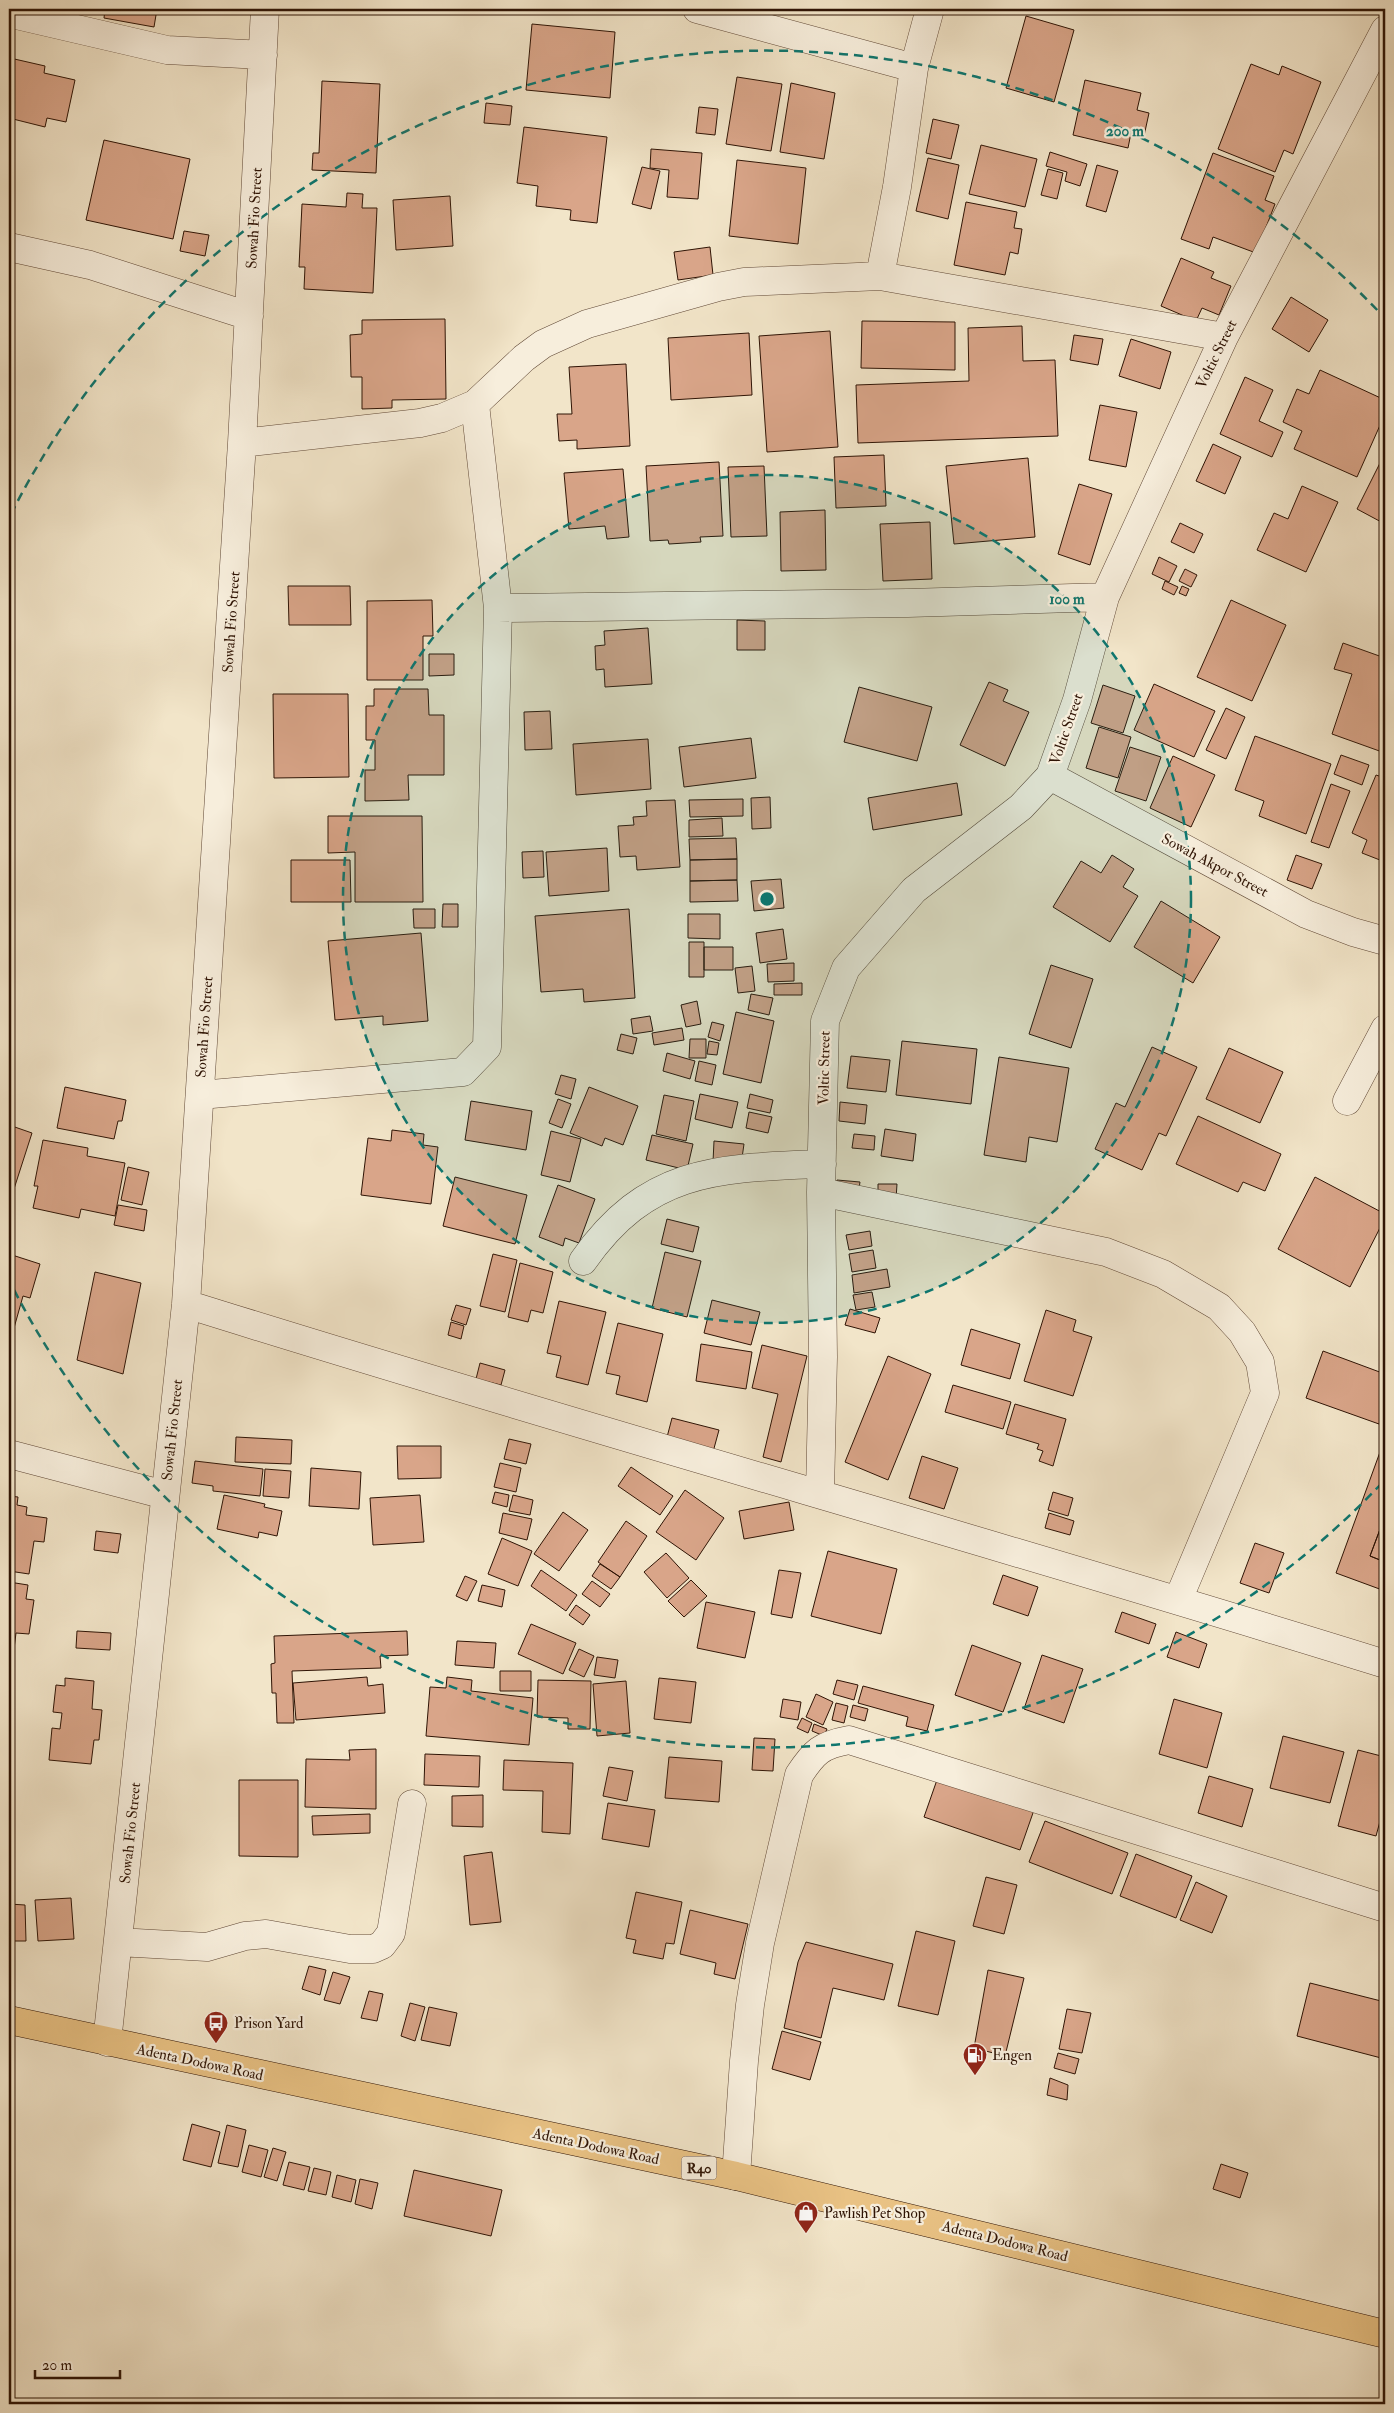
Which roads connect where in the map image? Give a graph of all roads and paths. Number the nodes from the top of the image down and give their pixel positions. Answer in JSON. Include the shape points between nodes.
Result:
{"nodes":[{"id":1,"x":266,"y":9,"type":"edge"},
{"id":2,"x":697,"y":9,"type":"edge"},
{"id":3,"x":930,"y":9,"type":"edge"},
{"id":4,"x":12,"y":14,"type":"dead end"},
{"id":5,"x":1384,"y":36,"type":"edge"},
{"id":6,"x":263,"y":55,"type":"junction"},
{"id":7,"x":914,"y":68,"type":"junction"},
{"id":8,"x":9,"y":246,"type":"edge"},
{"id":9,"x":880,"y":276,"type":"junction"},
{"id":10,"x":249,"y":316,"type":"junction"},
{"id":11,"x":1224,"y":337,"type":"junction"},
{"id":12,"x":475,"y":404,"type":"junction"},
{"id":13,"x":242,"y":443,"type":"junction"},
{"id":14,"x":1105,"y":597,"type":"junction"},
{"id":15,"x":498,"y":608,"type":"junction"},
{"id":16,"x":1050,"y":776,"type":"junction"},
{"id":17,"x":1385,"y":941,"type":"edge"},
{"id":18,"x":1385,"y":1029,"type":"edge"},
{"id":19,"x":200,"y":1095,"type":"junction"},
{"id":20,"x":1347,"y":1101,"type":"dead end"},
{"id":21,"x":822,"y":1164,"type":"junction"},
{"id":22,"x":820,"y":1192,"type":"junction"},
{"id":23,"x":583,"y":1261,"type":"dead end"},
{"id":24,"x":186,"y":1304,"type":"junction"},
{"id":25,"x":9,"y":1454,"type":"edge"},
{"id":26,"x":820,"y":1493,"type":"junction"},
{"id":27,"x":165,"y":1495,"type":"junction"},
{"id":28,"x":1178,"y":1600,"type":"junction"},
{"id":29,"x":1385,"y":1664,"type":"edge"},
{"id":30,"x":412,"y":1804,"type":"dead end"},
{"id":31,"x":1385,"y":1908,"type":"edge"},
{"id":32,"x":118,"y":1942,"type":"junction"},
{"id":33,"x":9,"y":2020,"type":"edge"},
{"id":34,"x":108,"y":2042,"type":"junction"},
{"id":35,"x":736,"y":2176,"type":"junction"},
{"id":36,"x":1385,"y":2334,"type":"edge"}],
"edges":[{"from":1,"to":6,"type":"street","name":"Sowah Fio Street"},
{"from":2,"to":7,"type":"street"},
{"from":3,"to":7,"type":"street"},
{"from":4,"to":6,"type":"street","via":[[167,50]]},
{"from":5,"to":11,"type":"street","name":"Voltic Street"},
{"from":6,"to":10,"type":"street","name":"Sowah Fio Street"},
{"from":7,"to":9,"type":"street"},
{"from":8,"to":10,"type":"street","via":[[90,265]]},
{"from":9,"to":11,"type":"street"},
{"from":9,"to":12,"type":"street","via":[[744,282],[587,324],[543,344]]},
{"from":10,"to":13,"type":"street","name":"Sowah Fio Street"},
{"from":11,"to":14,"type":"street","name":"Voltic Street"},
{"from":12,"to":13,"type":"street","via":[[420,423]]},
{"from":12,"to":15,"type":"street"},
{"from":13,"to":19,"type":"street","name":"Sowah Fio Street"},
{"from":14,"to":15,"type":"street"},
{"from":14,"to":16,"type":"street","name":"Voltic Street","via":[[1077,700]]},
{"from":15,"to":19,"type":"street","via":[[487,1047],[463,1072]]},
{"from":16,"to":17,"type":"street","name":"Sowah Akpor Street","via":[[1306,914]]},
{"from":16,"to":21,"type":"street","name":"Voltic Street","via":[[1021,807],[914,890],[846,968],[825,1021]]},
{"from":18,"to":20,"type":"street"},
{"from":19,"to":24,"type":"street","name":"Sowah Fio Street"},
{"from":21,"to":22,"type":"street","name":"Voltic Street"},
{"from":21,"to":23,"type":"street","via":[[736,1168],[678,1181],[645,1199],[602,1234]]},
{"from":22,"to":26,"type":"street","name":"Voltic Street"},
{"from":22,"to":28,"type":"street","via":[[1106,1252],[1162,1274],[1219,1306],[1242,1332],[1260,1362],[1265,1393]]},
{"from":24,"to":26,"type":"street","via":[[514,1406]]},
{"from":24,"to":27,"type":"street","name":"Sowah Fio Street"},
{"from":25,"to":27,"type":"street"},
{"from":26,"to":28,"type":"street"},
{"from":27,"to":32,"type":"street","name":"Sowah Fio Street"},
{"from":28,"to":29,"type":"street"},
{"from":30,"to":32,"type":"street","via":[[391,1933],[382,1945],[373,1950],[266,1934],[245,1936],[207,1947]]},
{"from":31,"to":35,"type":"street","via":[[849,1740],[831,1743],[813,1754],[799,1775],[760,1943],[744,2060]]},
{"from":32,"to":34,"type":"street","name":"Sowah Fio Street"},
{"from":33,"to":34,"type":"main road","name":"Adenta Dodowa Road","number":"R40"},
{"from":34,"to":35,"type":"main road","name":"Adenta Dodowa Road","number":"R40"},
{"from":35,"to":36,"type":"main road","name":"Adenta Dodowa Road","number":"R40"}]}
